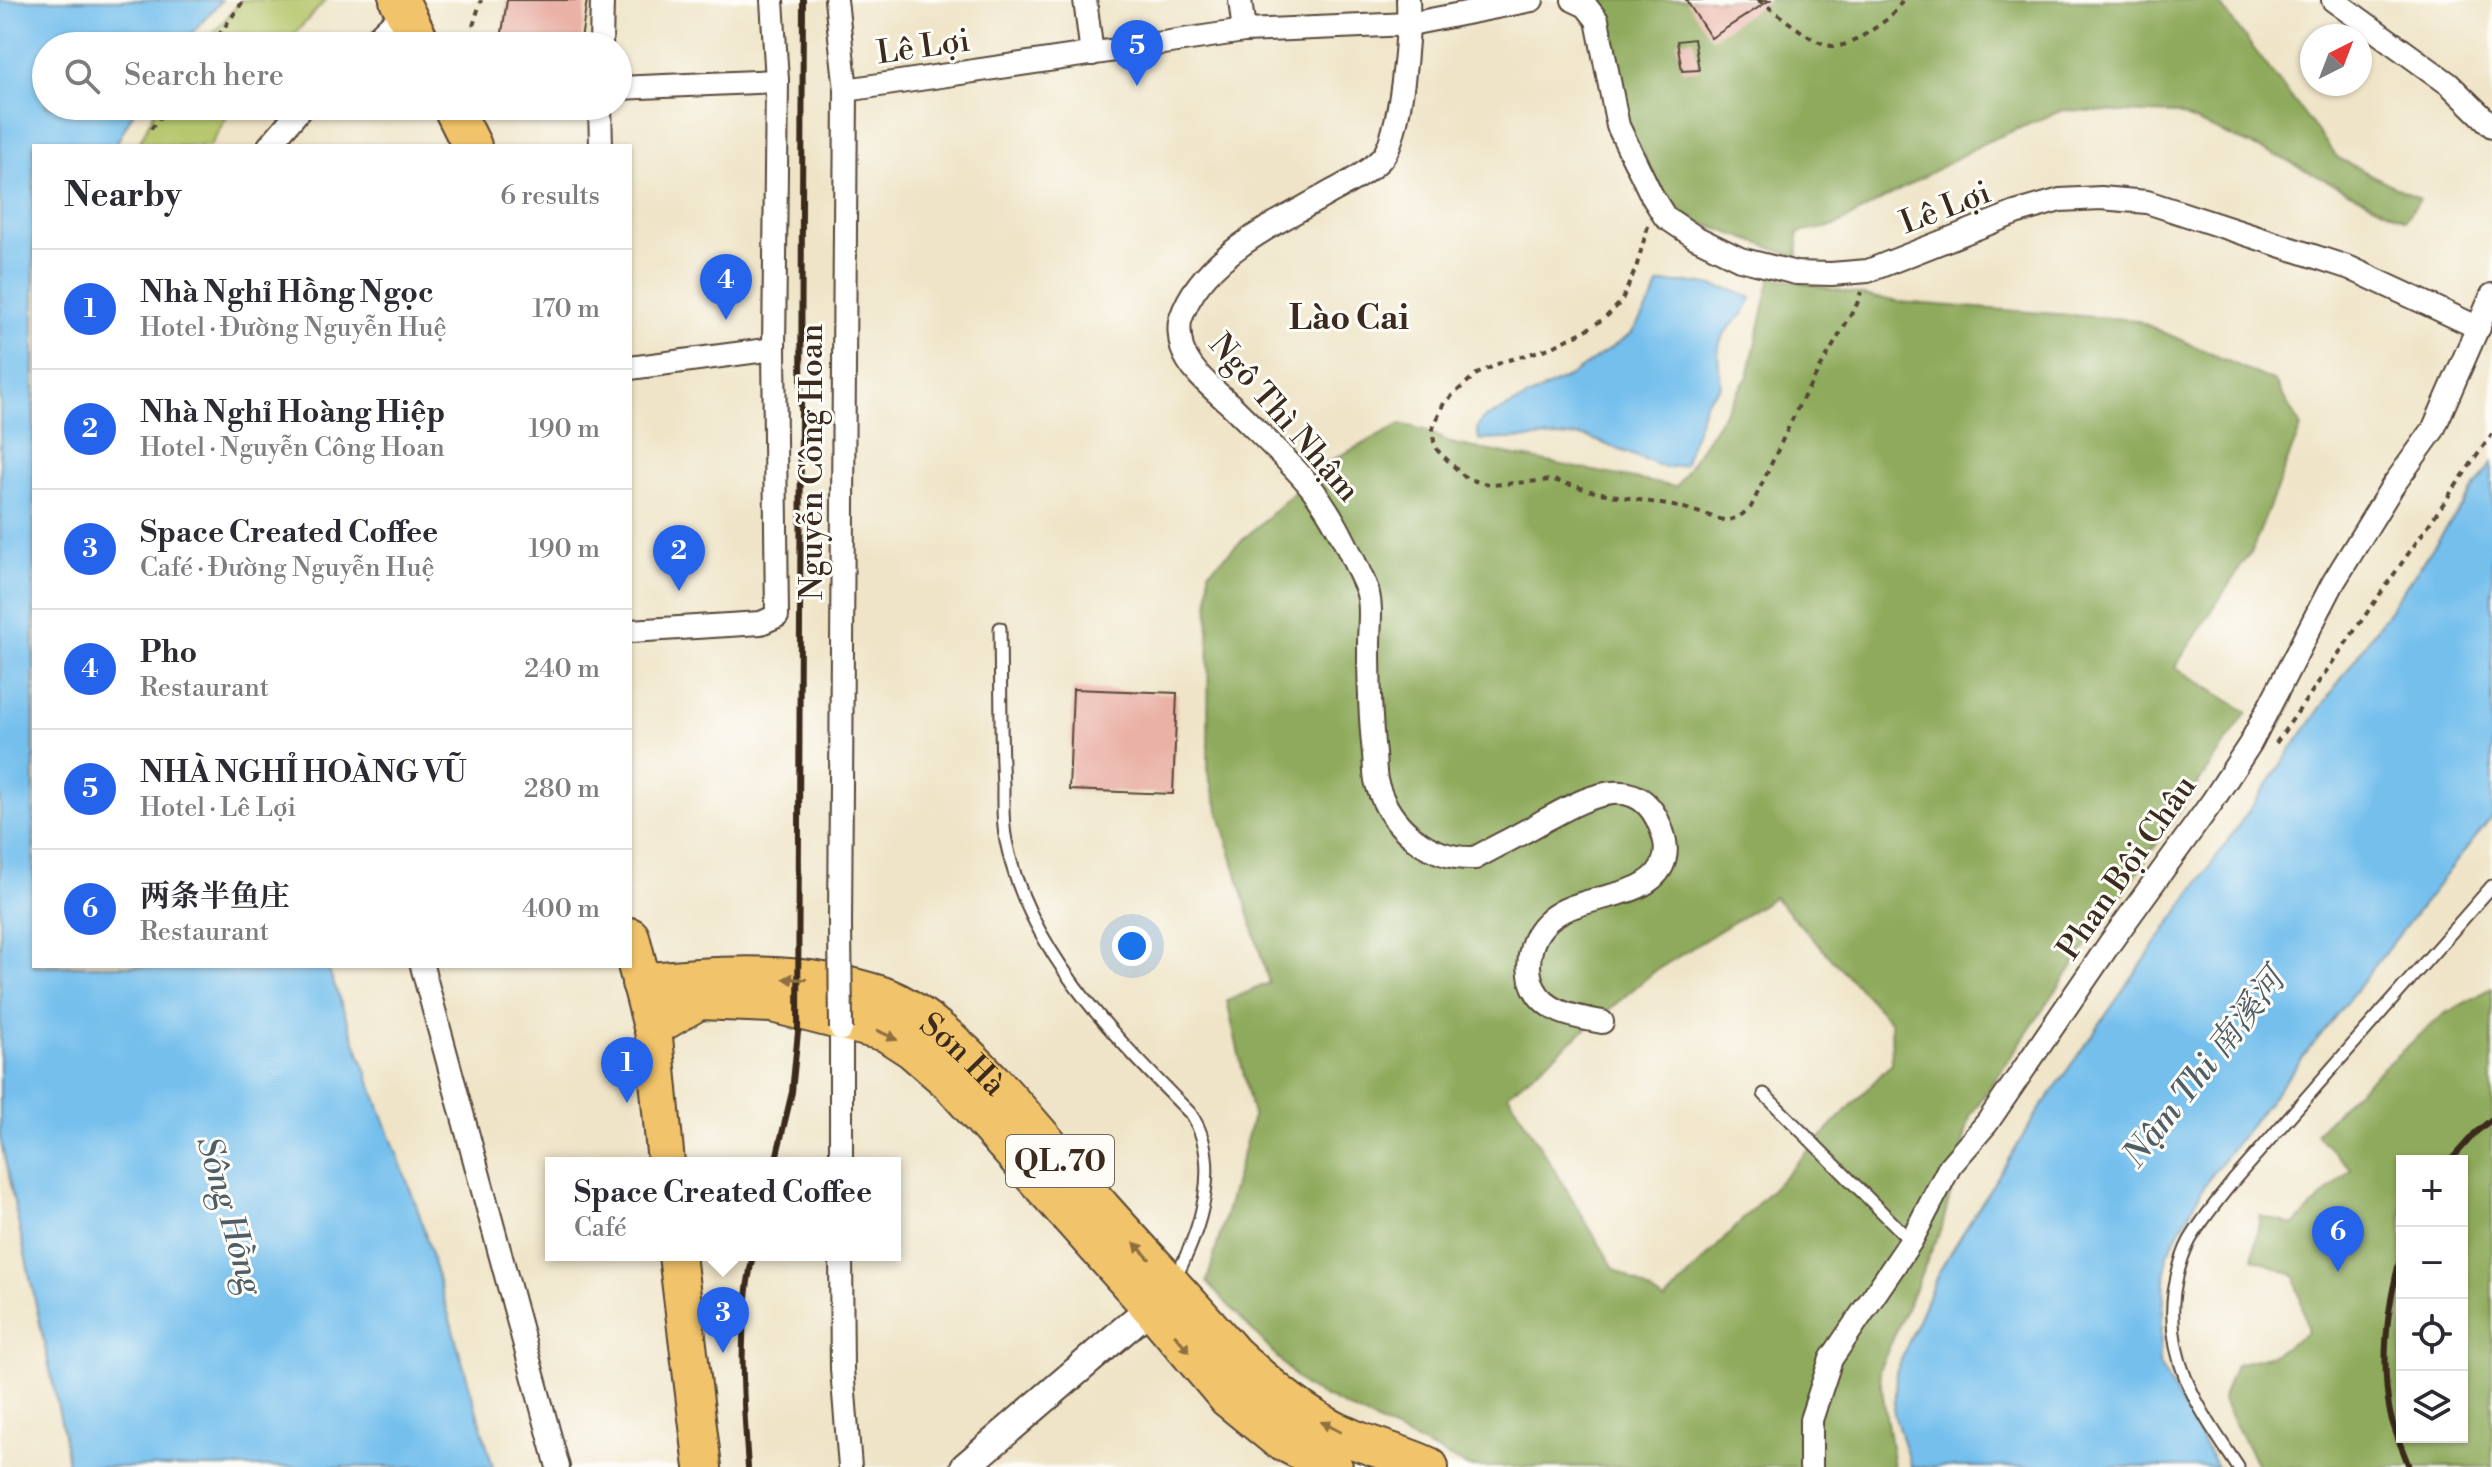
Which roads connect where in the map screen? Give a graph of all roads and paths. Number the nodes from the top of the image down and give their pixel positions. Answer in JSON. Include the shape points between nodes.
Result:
{"nodes":[{"id":1,"x":244,"y":0,"type":"edge"},
{"id":2,"x":481,"y":0,"type":"edge"},
{"id":3,"x":602,"y":0,"type":"edge"},
{"id":4,"x":772,"y":0,"type":"edge"},
{"id":5,"x":836,"y":0,"type":"edge"},
{"id":6,"x":1085,"y":0,"type":"edge"},
{"id":7,"x":1240,"y":0,"type":"edge"},
{"id":8,"x":1408,"y":0,"type":"edge"},
{"id":9,"x":1532,"y":0,"type":"edge"},
{"id":10,"x":1573,"y":0,"type":"edge"},
{"id":11,"x":1758,"y":0,"type":"edge"},
{"id":12,"x":1902,"y":0,"type":"edge"},
{"id":13,"x":2333,"y":0,"type":"edge"},
{"id":14,"x":402,"y":5,"type":"edge"},
{"id":15,"x":1410,"y":24,"type":"junction"},
{"id":16,"x":473,"y":26,"type":"dead end"},
{"id":17,"x":1244,"y":31,"type":"junction"},
{"id":18,"x":221,"y":32,"type":"edge"},
{"id":19,"x":380,"y":32,"type":"edge"},
{"id":20,"x":415,"y":32,"type":"edge"},
{"id":21,"x":601,"y":32,"type":"edge"},
{"id":22,"x":1092,"y":54,"type":"junction"},
{"id":23,"x":777,"y":81,"type":"junction"},
{"id":24,"x":632,"y":87,"type":"edge"},
{"id":25,"x":846,"y":90,"type":"junction"},
{"id":26,"x":158,"y":120,"type":"edge"},
{"id":27,"x":291,"y":120,"type":"edge"},
{"id":28,"x":459,"y":120,"type":"edge"},
{"id":29,"x":600,"y":120,"type":"edge"},
{"id":30,"x":2492,"y":126,"type":"edge"},
{"id":31,"x":151,"y":129,"type":"dead end"},
{"id":32,"x":271,"y":144,"type":"edge"},
{"id":33,"x":471,"y":144,"type":"edge"},
{"id":34,"x":601,"y":144,"type":"edge"},
{"id":35,"x":1652,"y":196,"type":"junction"},
{"id":36,"x":1868,"y":271,"type":"junction"},
{"id":37,"x":2492,"y":295,"type":"edge"},
{"id":38,"x":2479,"y":328,"type":"junction"},
{"id":39,"x":774,"y":349,"type":"junction"},
{"id":40,"x":632,"y":368,"type":"edge"},
{"id":41,"x":1000,"y":628,"type":"dead end"},
{"id":42,"x":632,"y":631,"type":"edge"},
{"id":43,"x":2492,"y":886,"type":"edge"},
{"id":44,"x":635,"y":963,"type":"edge"},
{"id":45,"x":423,"y":968,"type":"edge"},
{"id":46,"x":1602,"y":1022,"type":"dead end"},
{"id":47,"x":653,"y":1027,"type":"junction"},
{"id":48,"x":1764,"y":1094,"type":"dead end"},
{"id":49,"x":665,"y":1157,"type":"edge"},
{"id":50,"x":841,"y":1157,"type":"edge"},
{"id":51,"x":1911,"y":1241,"type":"junction"},
{"id":52,"x":678,"y":1261,"type":"edge"},
{"id":53,"x":841,"y":1261,"type":"edge"},
{"id":54,"x":1161,"y":1295,"type":"junction"},
{"id":55,"x":558,"y":1467,"type":"edge"},
{"id":56,"x":703,"y":1467,"type":"edge"},
{"id":57,"x":850,"y":1467,"type":"edge"},
{"id":58,"x":965,"y":1467,"type":"edge"},
{"id":59,"x":1333,"y":1467,"type":"edge"},
{"id":60,"x":1429,"y":1467,"type":"edge"},
{"id":61,"x":1811,"y":1467,"type":"edge"},
{"id":62,"x":2238,"y":1467,"type":"edge"}],
"edges":[{"from":1,"to":18,"type":"path"},
{"from":2,"to":16,"type":"path"},
{"from":3,"to":21,"type":"street"},
{"from":4,"to":23,"type":"street","name":"Nguyễn Công Hoan"},
{"from":5,"to":25,"type":"street","name":"Nguyễn Công Hoan"},
{"from":6,"to":22,"type":"street"},
{"from":7,"to":17,"type":"street"},
{"from":8,"to":15,"type":"street","name":"Ngô Thì Nhậm"},
{"from":9,"to":15,"type":"street","name":"Lê Lợi"},
{"from":10,"to":35,"type":"street","name":"Lê Lợi","via":[[1597,20],[1618,126]]},
{"from":11,"to":12,"type":"path","via":[[1833,47],[1856,41],[1880,25]]},
{"from":13,"to":30,"type":"street","via":[[2449,84]]},
{"from":14,"to":19,"type":"street"},
{"from":14,"to":20,"type":"highway"},
{"from":15,"to":17,"type":"street","name":"Lê Lợi"},
{"from":15,"to":46,"type":"street","name":"Ngô Thì Nhậm","via":[[1392,139],[1383,158],[1225,258],[1188,302],[1179,321],[1182,348],[1198,373],[1306,481],[1340,530],[1369,593],[1370,713],[1377,783],[1401,826],[1435,852],[1475,858],[1592,796],[1629,794],[1643,800],[1654,814],[1667,848],[1653,877],[1560,911],[1535,936],[1531,951],[1531,983],[1538,996],[1568,1016]]},
{"from":17,"to":22,"type":"street","name":"Lê Lợi"},
{"from":22,"to":25,"type":"street","name":"Lê Lợi"},
{"from":23,"to":24,"type":"street"},
{"from":23,"to":39,"type":"street","name":"Nguyễn Công Hoan"},
{"from":25,"to":50,"type":"street","name":"Nguyễn Công Hoan","bridge":true},
{"from":26,"to":31,"type":"path"},
{"from":27,"to":32,"type":"street"},
{"from":28,"to":33,"type":"highway"},
{"from":29,"to":34,"type":"street"},
{"from":35,"to":36,"type":"street","name":"Lê Lợi","via":[[1665,217],[1740,259],[1796,273]]},
{"from":35,"to":36,"type":"path","via":[[1636,268],[1621,302],[1605,318],[1553,347],[1475,375],[1444,403],[1433,428],[1434,442],[1467,479],[1492,485],[1553,480],[1726,521],[1739,517],[1751,507],[1799,405],[1857,304]]},
{"from":36,"to":38,"type":"street","name":"Lê Lợi","via":[[2060,200],[2147,202],[2350,268]]},
{"from":37,"to":38,"type":"street","name":"Phan Bội Châu"},
{"from":38,"to":51,"type":"street","name":"Phan Bội Châu","via":[[2433,430],[2333,583],[2250,744],[1987,1123],[1950,1166]]},
{"from":39,"to":40,"type":"street"},
{"from":39,"to":42,"type":"street","name":"Nguyễn Công Hoan","via":[[777,616],[761,623]]},
{"from":41,"to":54,"type":"lane","via":[[1005,838],[1017,882],[1061,968],[1190,1113],[1205,1144],[1207,1173],[1189,1252]]},
{"from":43,"to":62,"type":"lane","via":[[2234,1180],[2183,1254],[2173,1306],[2175,1351],[2198,1404]]},
{"from":44,"to":47,"type":"highway","number":"QL.70"},
{"from":54,"to":44,"type":"highway","name":"Sơn Hà","number":"QL.70","one_way":true,"via":[[1105,1212],[987,1077],[920,1014],[884,997],[818,980],[679,979]]},
{"from":45,"to":55,"type":"street"},
{"from":47,"to":49,"type":"main road"},
{"from":47,"to":54,"type":"highway","name":"Sơn Hà","number":"QL.70","one_way":true,"via":[[699,1000],[772,1003],[886,1032],[950,1082]]},
{"from":48,"to":51,"type":"lane"},
{"from":51,"to":61,"type":"street","name":"Phan Bội Châu","via":[[1831,1359],[1811,1420]]},
{"from":52,"to":56,"type":"main road"},
{"from":53,"to":57,"type":"street"},
{"from":54,"to":58,"type":"street"},
{"from":54,"to":59,"type":"highway","name":"Sơn Hà","number":"QL.70","one_way":true,"via":[[1228,1398],[1277,1438]]},
{"from":60,"to":54,"type":"highway","name":"Sơn Hà","number":"QL.70","one_way":true,"via":[[1352,1439],[1309,1416]]}]}
